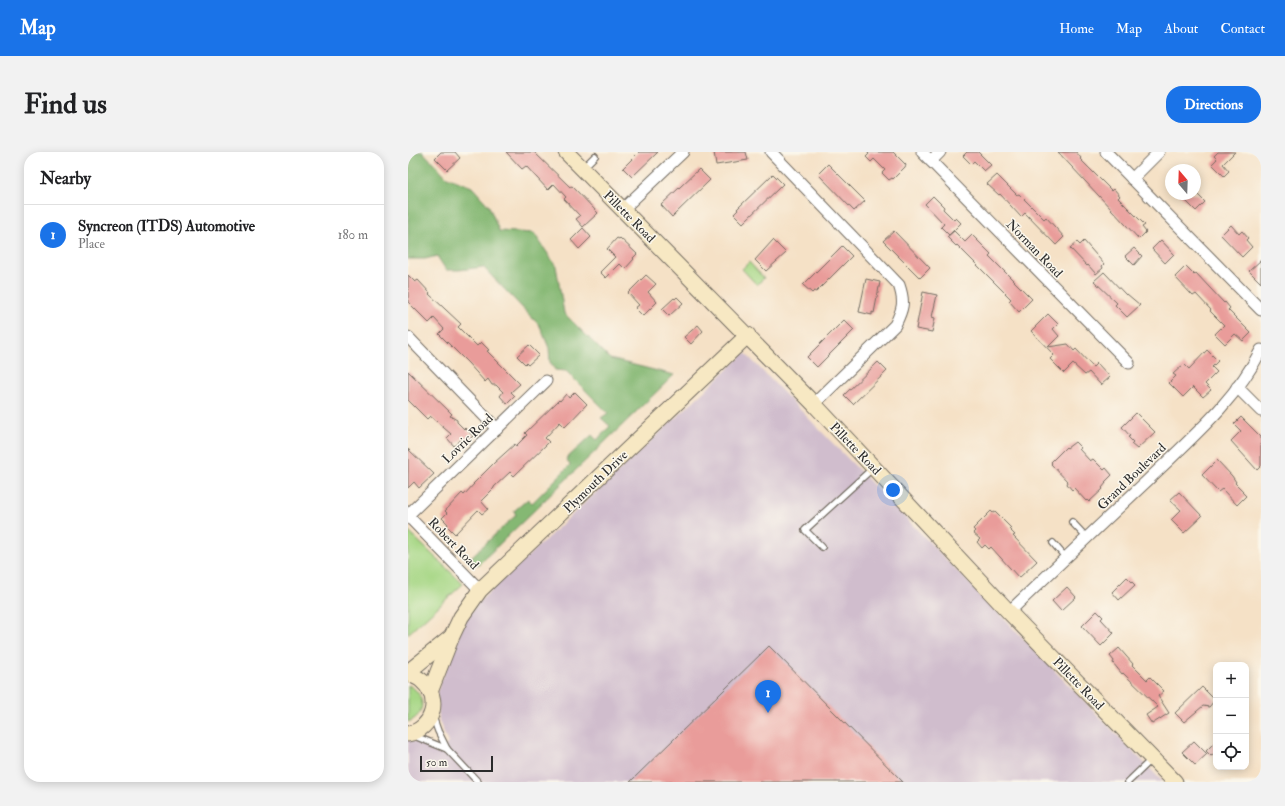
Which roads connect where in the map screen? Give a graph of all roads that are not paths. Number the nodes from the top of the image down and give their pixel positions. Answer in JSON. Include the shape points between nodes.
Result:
{"nodes":[{"id":1,"x":566,"y":152,"type":"edge"},
{"id":2,"x":683,"y":152,"type":"edge"},
{"id":3,"x":771,"y":152,"type":"edge"},
{"id":4,"x":922,"y":152,"type":"edge"},
{"id":5,"x":940,"y":152,"type":"edge"},
{"id":6,"x":1106,"y":152,"type":"edge"},
{"id":7,"x":1159,"y":152,"type":"edge"},
{"id":8,"x":595,"y":156,"type":"dead end"},
{"id":9,"x":931,"y":161,"type":"junction"},
{"id":10,"x":583,"y":169,"type":"junction"},
{"id":11,"x":1132,"y":179,"type":"junction"},
{"id":12,"x":623,"y":209,"type":"junction"},
{"id":13,"x":1261,"y":310,"type":"edge"},
{"id":14,"x":748,"y":335,"type":"junction"},
{"id":15,"x":408,"y":337,"type":"edge"},
{"id":16,"x":1261,"y":350,"type":"edge"},
{"id":17,"x":1128,"y":363,"type":"dead end"},
{"id":18,"x":546,"y":381,"type":"dead end"},
{"id":19,"x":1237,"y":387,"type":"junction"},
{"id":20,"x":814,"y":404,"type":"junction"},
{"id":21,"x":1261,"y":411,"type":"edge"},
{"id":22,"x":497,"y":429,"type":"junction"},
{"id":23,"x":874,"y":467,"type":"junction"},
{"id":24,"x":408,"y":515,"type":"edge"},
{"id":25,"x":1072,"y":522,"type":"dead end"},
{"id":26,"x":1087,"y":538,"type":"junction"},
{"id":27,"x":1053,"y":543,"type":"dead end"},
{"id":28,"x":822,"y":547,"type":"dead end"},
{"id":29,"x":1066,"y":558,"type":"junction"},
{"id":30,"x":480,"y":590,"type":"junction"},
{"id":31,"x":1009,"y":612,"type":"junction"},
{"id":32,"x":452,"y":636,"type":"junction"},
{"id":33,"x":408,"y":673,"type":"edge"},
{"id":34,"x":430,"y":692,"type":"junction"},
{"id":35,"x":432,"y":713,"type":"junction"},
{"id":36,"x":409,"y":734,"type":"edge"},
{"id":37,"x":447,"y":749,"type":"junction"},
{"id":38,"x":1152,"y":759,"type":"junction"},
{"id":39,"x":478,"y":782,"type":"edge"},
{"id":40,"x":1128,"y":782,"type":"edge"},
{"id":41,"x":1175,"y":782,"type":"edge"}],
"edges":[{"from":1,"to":10,"type":"street","name":"Pillette Road"},
{"from":2,"to":12,"type":"street"},
{"from":3,"to":20,"type":"street","via":[[899,285],[903,297],[903,309],[895,325]]},
{"from":4,"to":9,"type":"street","name":"Norman Road"},
{"from":5,"to":9,"type":"street"},
{"from":6,"to":11,"type":"street"},
{"from":7,"to":11,"type":"street"},
{"from":8,"to":10,"type":"lane"},
{"from":9,"to":17,"type":"street","name":"Norman Road"},
{"from":10,"to":12,"type":"street","name":"Pillette Road"},
{"from":11,"to":13,"type":"street"},
{"from":12,"to":14,"type":"street","name":"Pillette Road"},
{"from":14,"to":20,"type":"street","name":"Pillette Road"},
{"from":14,"to":30,"type":"street","name":"Plymouth Drive"},
{"from":15,"to":22,"type":"street"},
{"from":16,"to":19,"type":"street","name":"Grand Boulevard"},
{"from":18,"to":22,"type":"street","name":"Lovric Road"},
{"from":19,"to":21,"type":"street"},
{"from":19,"to":26,"type":"street","name":"Grand Boulevard","via":[[1204,426]]},
{"from":20,"to":23,"type":"street","name":"Pillette Road"},
{"from":22,"to":24,"type":"street","name":"Lovric Road"},
{"from":23,"to":28,"type":"lane","via":[[805,530]]},
{"from":23,"to":31,"type":"street","name":"Pillette Road"},
{"from":24,"to":30,"type":"street","name":"Robert Road"},
{"from":25,"to":26,"type":"lane"},
{"from":26,"to":29,"type":"street","name":"Grand Boulevard"},
{"from":27,"to":29,"type":"lane"},
{"from":29,"to":31,"type":"street","name":"Grand Boulevard"},
{"from":30,"to":32,"type":"street","name":"Plymouth Drive","via":[[461,617]]},
{"from":31,"to":38,"type":"street","name":"Pillette Road"},
{"from":32,"to":33,"type":"street","name":"Plymouth Drive"},
{"from":32,"to":34,"type":"street","name":"Plymouth Drive"},
{"from":33,"to":34,"type":"street","via":[[423,681]]},
{"from":34,"to":35,"type":"street","via":[[433,702]]},
{"from":35,"to":36,"type":"street","via":[[428,722]]},
{"from":35,"to":37,"type":"lane"},
{"from":36,"to":37,"type":"lane"},
{"from":37,"to":39,"type":"lane"},
{"from":38,"to":40,"type":"lane"},
{"from":38,"to":41,"type":"street","name":"Pillette Road"}]}
